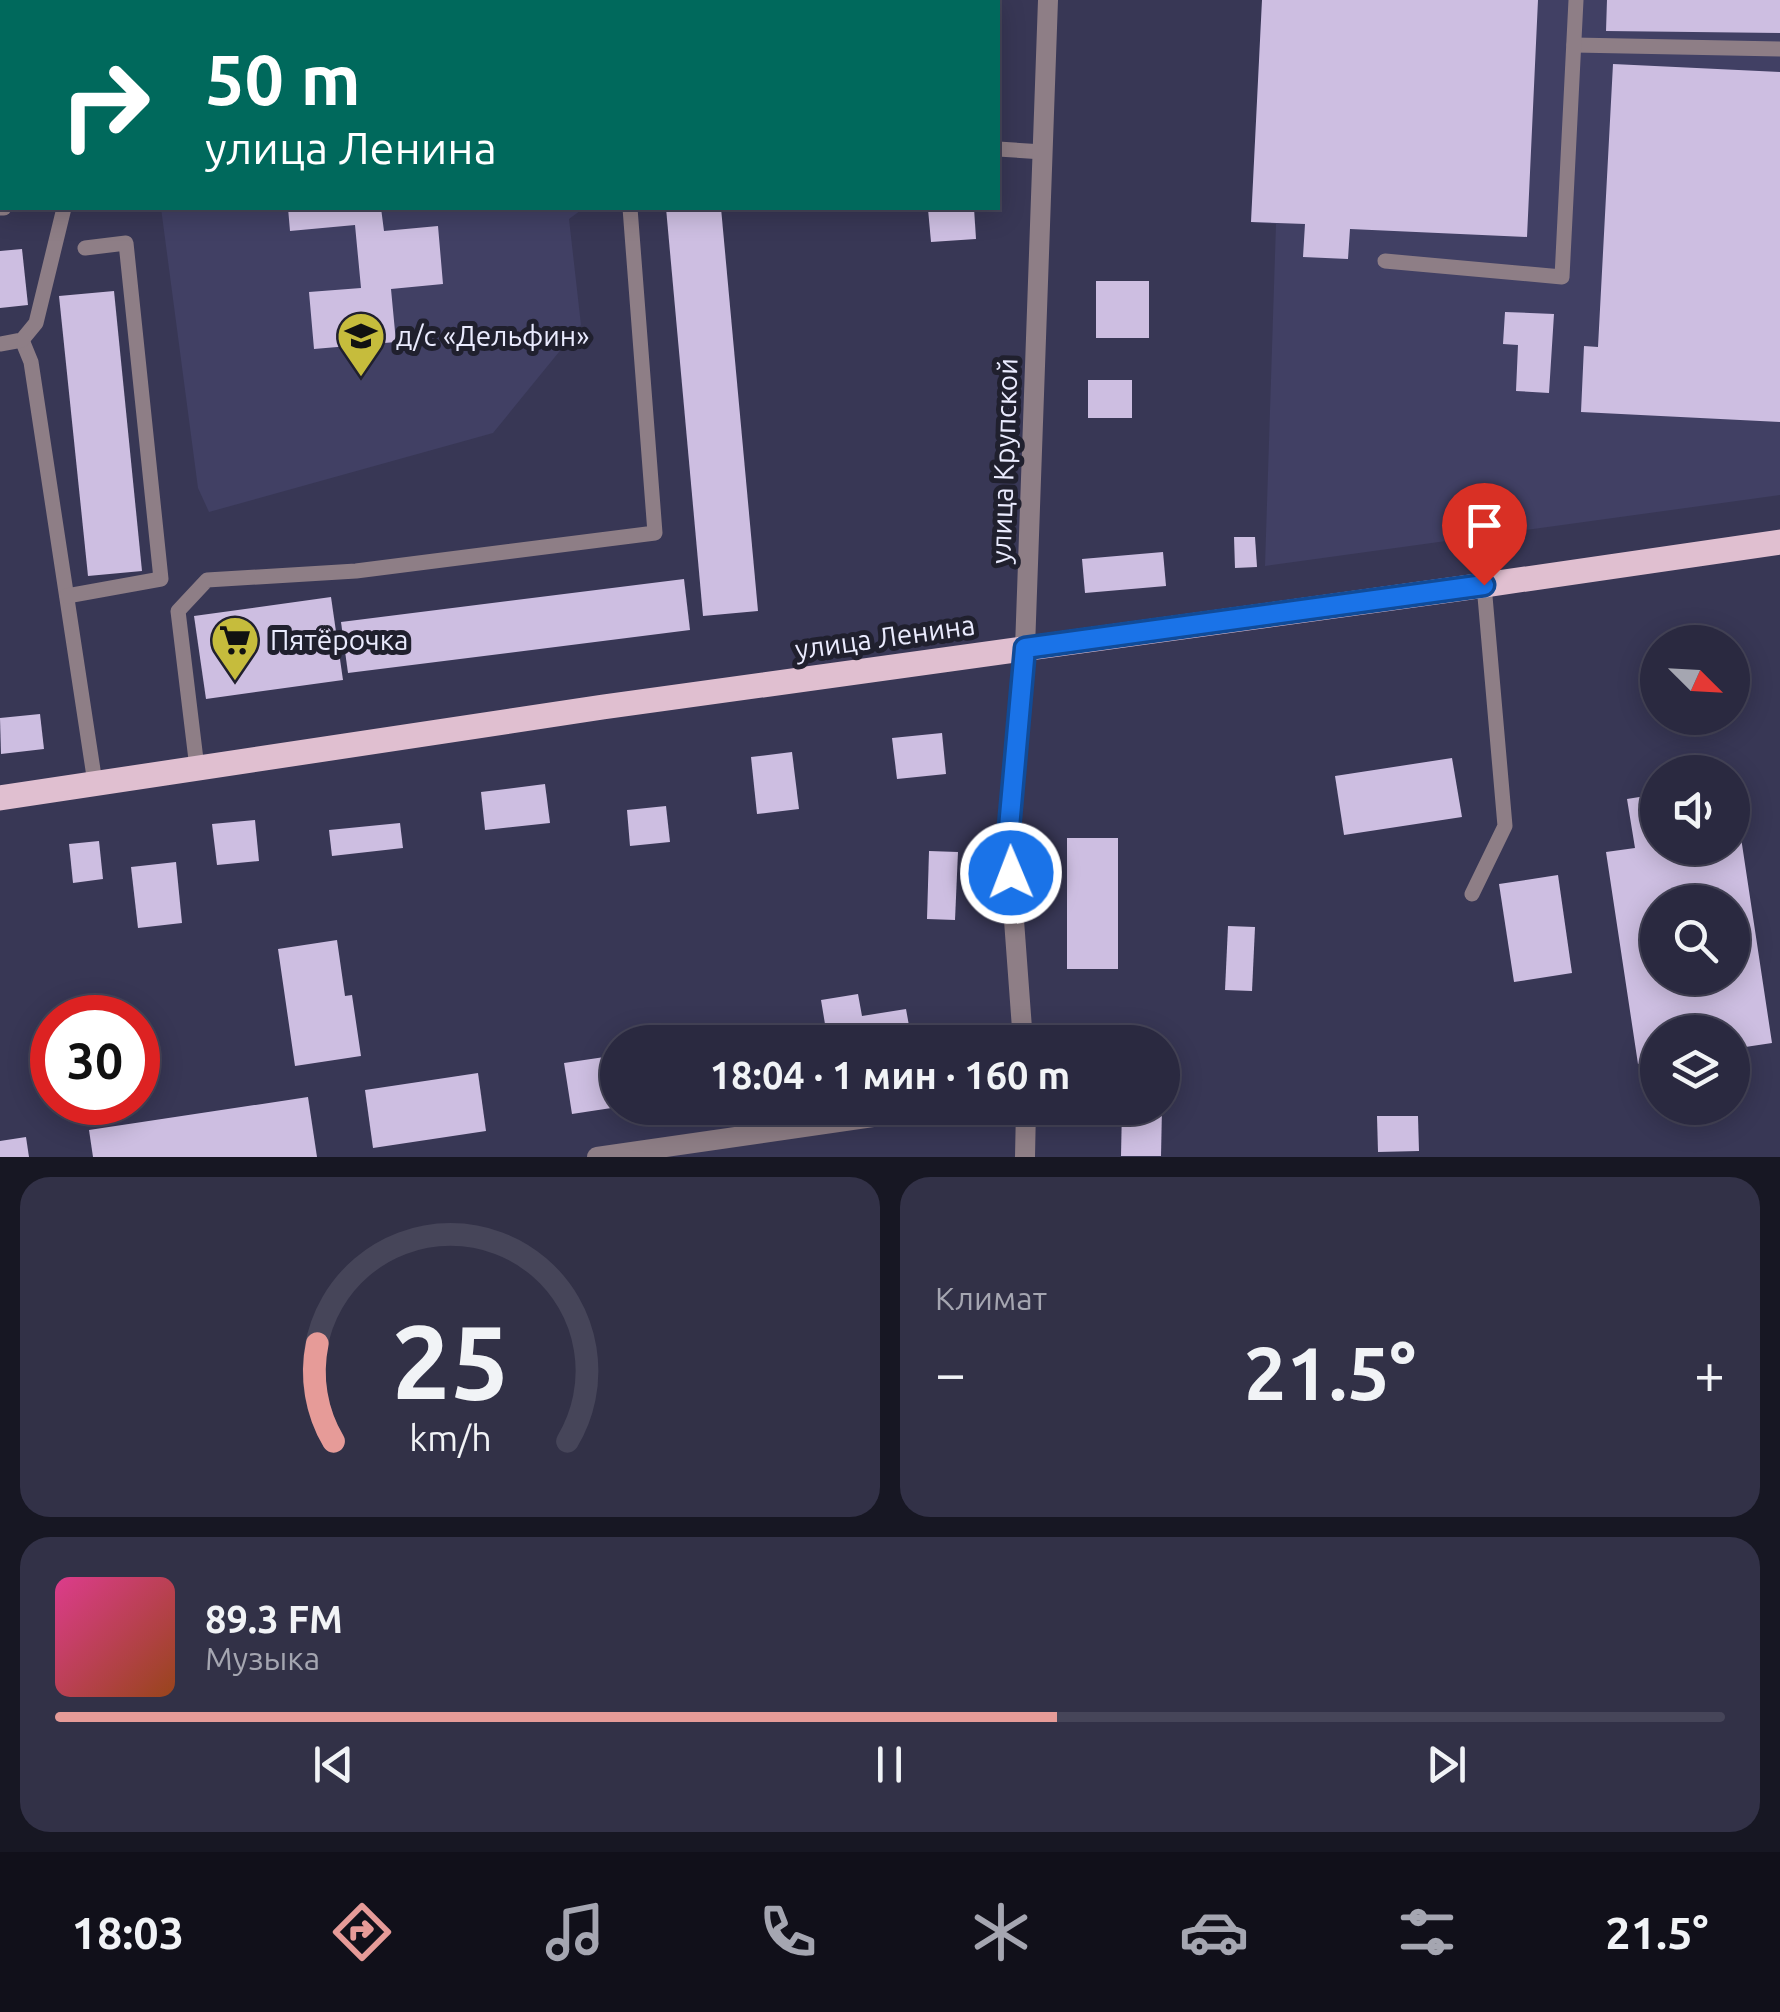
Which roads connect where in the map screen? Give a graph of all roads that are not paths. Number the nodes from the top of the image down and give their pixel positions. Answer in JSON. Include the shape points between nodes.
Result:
{"nodes":[{"id":1,"x":1048,"y":0,"type":"edge"},
{"id":2,"x":1576,"y":0,"type":"edge"},
{"id":3,"x":1574,"y":45,"type":"junction"},
{"id":4,"x":1780,"y":49,"type":"edge"},
{"id":5,"x":1000,"y":149,"type":"edge"},
{"id":6,"x":1042,"y":152,"type":"junction"},
{"id":7,"x":64,"y":210,"type":"edge"},
{"id":8,"x":630,"y":210,"type":"edge"},
{"id":9,"x":85,"y":248,"type":"dead end"},
{"id":10,"x":1385,"y":261,"type":"dead end"},
{"id":11,"x":22,"y":340,"type":"junction"},
{"id":12,"x":0,"y":344,"type":"edge"},
{"id":13,"x":1780,"y":542,"type":"edge"},
{"id":14,"x":1484,"y":585,"type":"junction"},
{"id":15,"x":66,"y":596,"type":"junction"},
{"id":16,"x":1025,"y":648,"type":"junction"},
{"id":17,"x":197,"y":768,"type":"junction"},
{"id":18,"x":95,"y":784,"type":"junction"},
{"id":19,"x":0,"y":798,"type":"edge"},
{"id":20,"x":1472,"y":894,"type":"dead end"},
{"id":21,"x":1021,"y":1025,"type":"edge"},
{"id":22,"x":818,"y":1125,"type":"edge"},
{"id":23,"x":1026,"y":1125,"type":"edge"},
{"id":24,"x":597,"y":1157,"type":"edge"},
{"id":25,"x":1025,"y":1157,"type":"edge"}],
"edges":[{"from":1,"to":6,"type":"street","name":"улица Крупской"},
{"from":2,"to":3,"type":"lane"},
{"from":3,"to":4,"type":"lane"},
{"from":3,"to":10,"type":"lane","via":[[1562,277]]},
{"from":5,"to":6,"type":"lane"},
{"from":6,"to":16,"type":"street","name":"улица Крупской"},
{"from":7,"to":11,"type":"lane","via":[[36,323]]},
{"from":8,"to":17,"type":"lane","via":[[654,533],[356,571],[207,580],[178,611]]},
{"from":9,"to":15,"type":"lane","via":[[126,243],[162,579]]},
{"from":11,"to":12,"type":"lane"},
{"from":11,"to":15,"type":"lane","via":[[31,362]]},
{"from":13,"to":14,"type":"main road","name":"улица Ленина"},
{"from":14,"to":16,"type":"main road","name":"улица Ленина"},
{"from":14,"to":20,"type":"lane","via":[[1505,826]]},
{"from":15,"to":18,"type":"lane"},
{"from":16,"to":17,"type":"main road","name":"улица Ленина"},
{"from":16,"to":21,"type":"street","name":"улица Крупской","via":[[1008,839]]},
{"from":17,"to":18,"type":"main road","name":"улица Ленина"},
{"from":18,"to":19,"type":"main road","name":"улица Ленина"},
{"from":22,"to":24,"type":"street"},
{"from":23,"to":25,"type":"street"}]}
